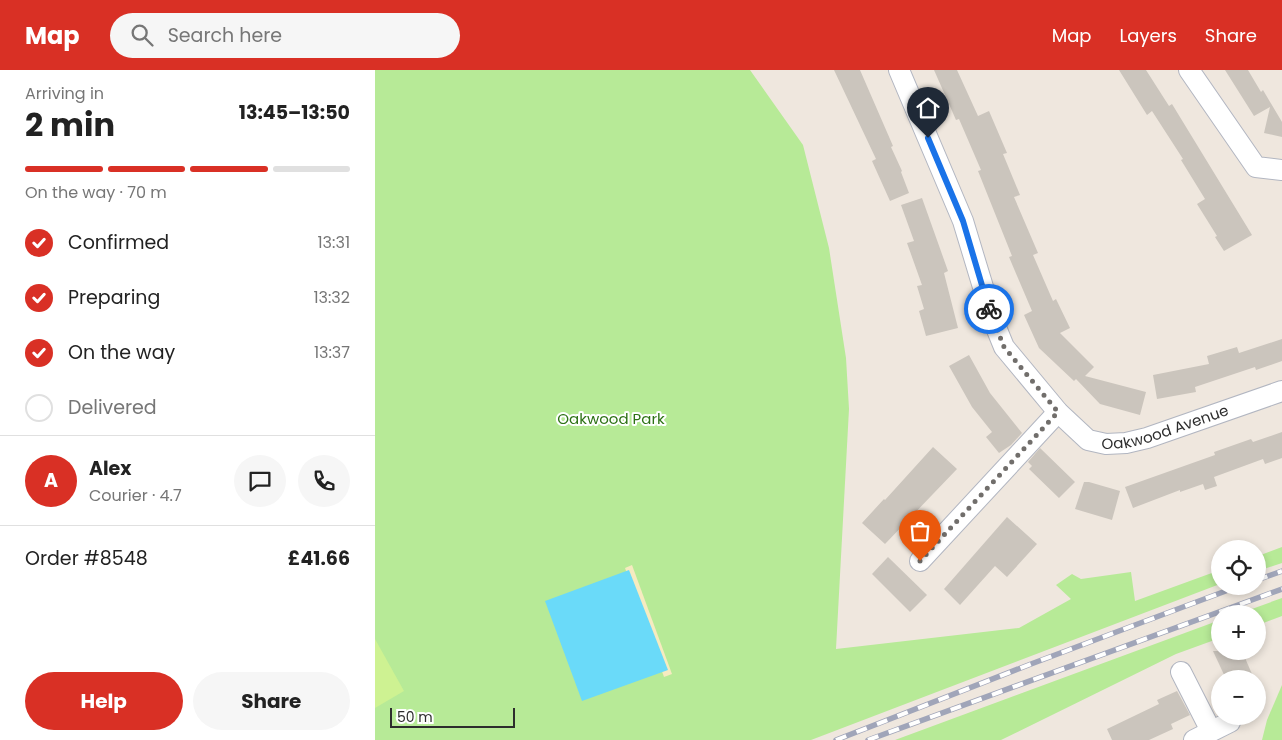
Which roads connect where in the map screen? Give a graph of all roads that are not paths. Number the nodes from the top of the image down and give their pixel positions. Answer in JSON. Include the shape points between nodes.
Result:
{"nodes":[{"id":1,"x":899,"y":70,"type":"edge"},
{"id":2,"x":1189,"y":70,"type":"edge"},
{"id":3,"x":1282,"y":170,"type":"edge"},
{"id":4,"x":1282,"y":391,"type":"edge"},
{"id":5,"x":1058,"y":412,"type":"junction"},
{"id":6,"x":920,"y":561,"type":"dead end"},
{"id":7,"x":1181,"y":672,"type":"dead end"},
{"id":8,"x":1224,"y":725,"type":"edge"},
{"id":9,"x":1203,"y":736,"type":"edge"}],
"edges":[{"from":1,"to":5,"type":"street","name":"Oakwood Avenue","via":[[963,221],[1004,347]]},
{"from":2,"to":3,"type":"street","via":[[1256,167]]},
{"from":4,"to":5,"type":"street","name":"Oakwood Avenue","via":[[1174,430],[1126,443],[1105,444],[1088,440]]},
{"from":5,"to":6,"type":"street"},
{"from":7,"to":9,"type":"street"},
{"from":8,"to":9,"type":"street"}]}
